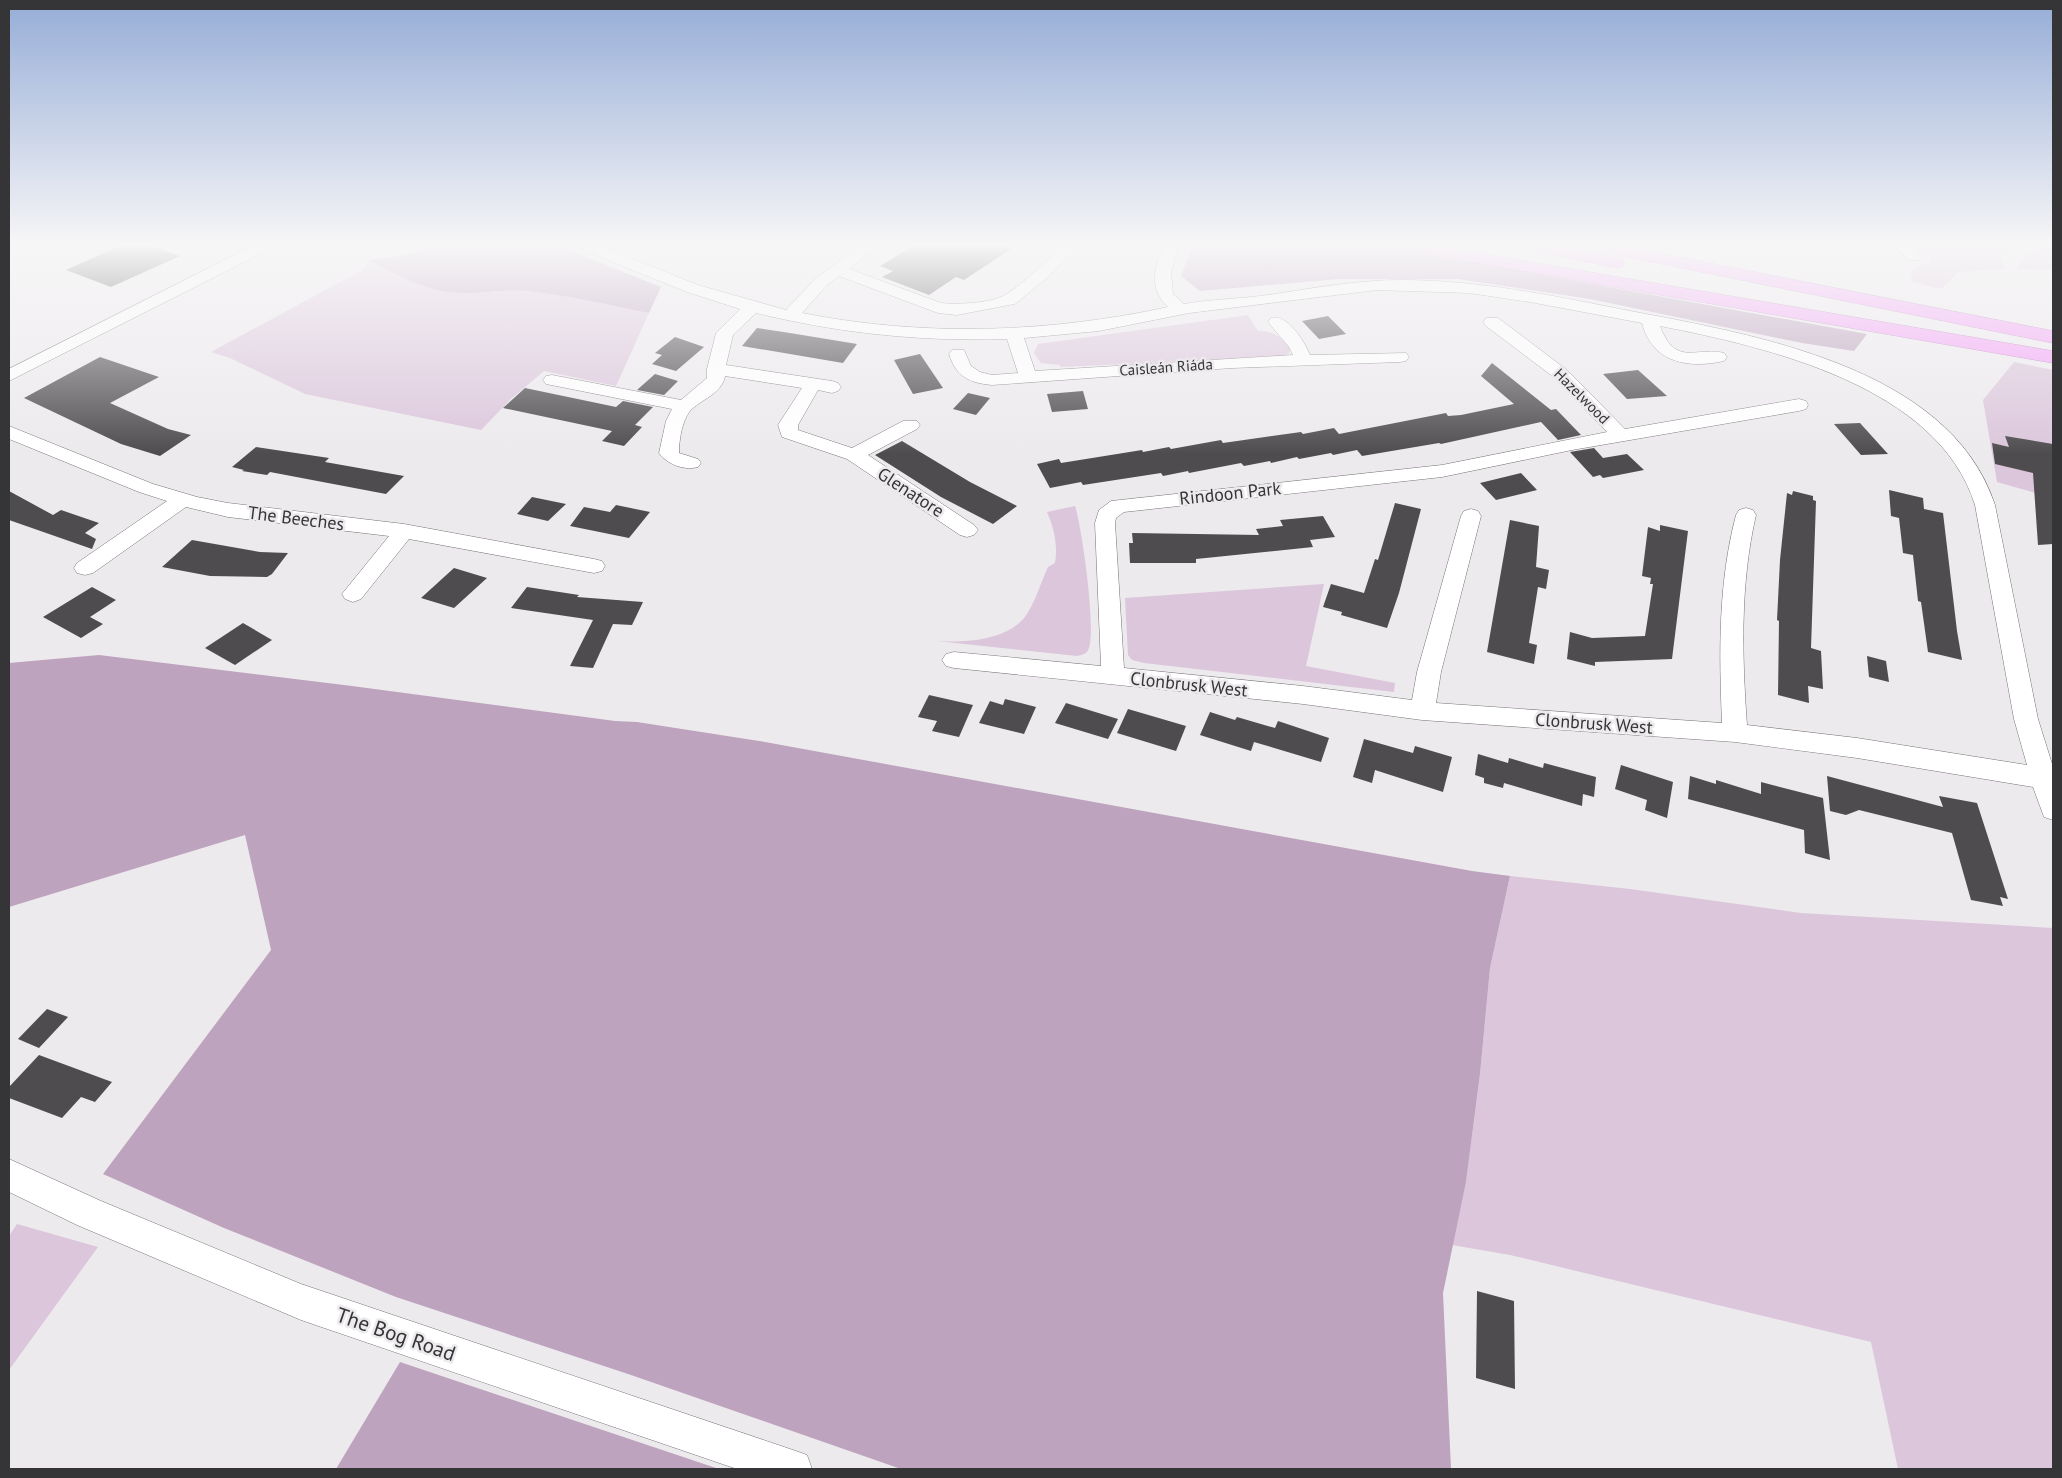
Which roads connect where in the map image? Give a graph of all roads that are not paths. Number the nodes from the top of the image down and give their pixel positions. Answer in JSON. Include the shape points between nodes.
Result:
{"nodes":[{"id":1,"x":127,"y":316,"type":"edge"},
{"id":2,"x":742,"y":316,"type":"edge"},
{"id":3,"x":790,"y":316,"type":"edge"},
{"id":4,"x":1151,"y":316,"type":"edge"},
{"id":5,"x":1633,"y":316,"type":"edge"},
{"id":6,"x":1814,"y":316,"type":"edge"},
{"id":7,"x":1878,"y":316,"type":"edge"},
{"id":8,"x":1948,"y":316,"type":"edge"},
{"id":9,"x":1991,"y":316,"type":"edge"},
{"id":10,"x":1650,"y":319,"type":"junction"},
{"id":11,"x":1277,"y":322,"type":"dead end"},
{"id":12,"x":1492,"y":322,"type":"dead end"},
{"id":13,"x":2053,"y":329,"type":"edge"},
{"id":14,"x":1014,"y":334,"type":"junction"},
{"id":15,"x":2053,"y":337,"type":"edge"},
{"id":16,"x":2053,"y":352,"type":"edge"},
{"id":17,"x":958,"y":354,"type":"dead end"},
{"id":18,"x":1718,"y":356,"type":"dead end"},
{"id":19,"x":1400,"y":357,"type":"dead end"},
{"id":20,"x":2053,"y":357,"type":"edge"},
{"id":21,"x":1304,"y":360,"type":"junction"},
{"id":22,"x":716,"y":369,"type":"junction"},
{"id":23,"x":9,"y":376,"type":"edge"},
{"id":24,"x":1028,"y":377,"type":"junction"},
{"id":25,"x":552,"y":380,"type":"dead end"},
{"id":26,"x":1799,"y":405,"type":"dead end"},
{"id":27,"x":683,"y":406,"type":"junction"},
{"id":28,"x":910,"y":425,"type":"dead end"},
{"id":29,"x":9,"y":432,"type":"edge"},
{"id":30,"x":1621,"y":436,"type":"junction"},
{"id":31,"x":854,"y":455,"type":"junction"},
{"id":32,"x":1517,"y":456,"type":"joint"},
{"id":33,"x":691,"y":463,"type":"dead end"},
{"id":34,"x":183,"y":500,"type":"junction"},
{"id":35,"x":1746,"y":515,"type":"dead end"},
{"id":36,"x":1471,"y":516,"type":"dead end"},
{"id":37,"x":967,"y":530,"type":"dead end"},
{"id":38,"x":404,"y":532,"type":"junction"},
{"id":39,"x":594,"y":566,"type":"dead end"},
{"id":40,"x":85,"y":568,"type":"dead end"},
{"id":41,"x":353,"y":594,"type":"dead end"},
{"id":42,"x":954,"y":660,"type":"dead end"},
{"id":43,"x":1113,"y":676,"type":"junction"},
{"id":44,"x":1422,"y":711,"type":"junction"},
{"id":45,"x":1735,"y":733,"type":"junction"},
{"id":46,"x":2043,"y":778,"type":"junction"},
{"id":47,"x":2053,"y":809,"type":"edge"},
{"id":48,"x":9,"y":1175,"type":"edge"},
{"id":49,"x":793,"y":1469,"type":"edge"}],
"edges":[{"from":1,"to":23,"type":"street"},
{"from":2,"to":22,"type":"street","via":[[727,330]]},
{"from":3,"to":14,"type":"street","via":[[898,331]]},
{"from":4,"to":14,"type":"street","via":[[1121,323]]},
{"from":5,"to":10,"type":"street"},
{"from":6,"to":20,"type":"highway"},
{"from":7,"to":16,"type":"highway"},
{"from":8,"to":15,"type":"highway"},
{"from":9,"to":13,"type":"highway"},
{"from":10,"to":18,"type":"street","via":[[1663,348],[1672,355],[1687,360]]},
{"from":10,"to":46,"type":"street","via":[[1789,350],[1846,371],[1914,411],[1956,449],[1971,467],[1985,505],[2026,719]]},
{"from":11,"to":21,"type":"street","via":[[1297,345]]},
{"from":12,"to":30,"type":"street","name":"Hazelwood","via":[[1561,374]]},
{"from":14,"to":24,"type":"street"},
{"from":17,"to":24,"type":"street","name":"Caisleán Riáda","via":[[962,369],[979,378]]},
{"from":19,"to":21,"type":"street","name":"Caisleán Riáda"},
{"from":21,"to":24,"type":"street","name":"Caisleán Riáda","via":[[1149,367]]},
{"from":22,"to":27,"type":"street","via":[[714,382]]},
{"from":22,"to":31,"type":"street","name":"Glenatore","via":[[822,386],[788,425],[789,433]]},
{"from":25,"to":27,"type":"street"},
{"from":26,"to":30,"type":"street","name":"Hazelwood"},
{"from":27,"to":33,"type":"street","via":[[676,416],[669,453]]},
{"from":28,"to":31,"type":"street","name":"Glenatore"},
{"from":29,"to":34,"type":"street","name":"The Beeches"},
{"from":30,"to":32,"type":"street","name":"Hazelwood"},
{"from":31,"to":37,"type":"street","name":"Glenatore"},
{"from":32,"to":43,"type":"street","name":"Rindoon Park","via":[[1442,471],[1125,504],[1113,508],[1106,515],[1105,523]]},
{"from":34,"to":38,"type":"street","name":"The Beeches","via":[[228,510]]},
{"from":34,"to":40,"type":"street"},
{"from":35,"to":45,"type":"street","via":[[1738,540],[1734,591],[1732,691]]},
{"from":36,"to":44,"type":"street","via":[[1429,672]]},
{"from":38,"to":39,"type":"street","name":"The Beeches"},
{"from":38,"to":41,"type":"street"},
{"from":42,"to":43,"type":"street","name":"Clonbrusk West"},
{"from":43,"to":44,"type":"street","name":"Clonbrusk West","via":[[1303,695]]},
{"from":44,"to":45,"type":"street","name":"Clonbrusk West"},
{"from":45,"to":46,"type":"street","name":"Clonbrusk West","via":[[1857,748]]},
{"from":46,"to":47,"type":"street"},
{"from":48,"to":49,"type":"street","name":"The Bog Road","via":[[89,1213],[301,1302]]}]}
